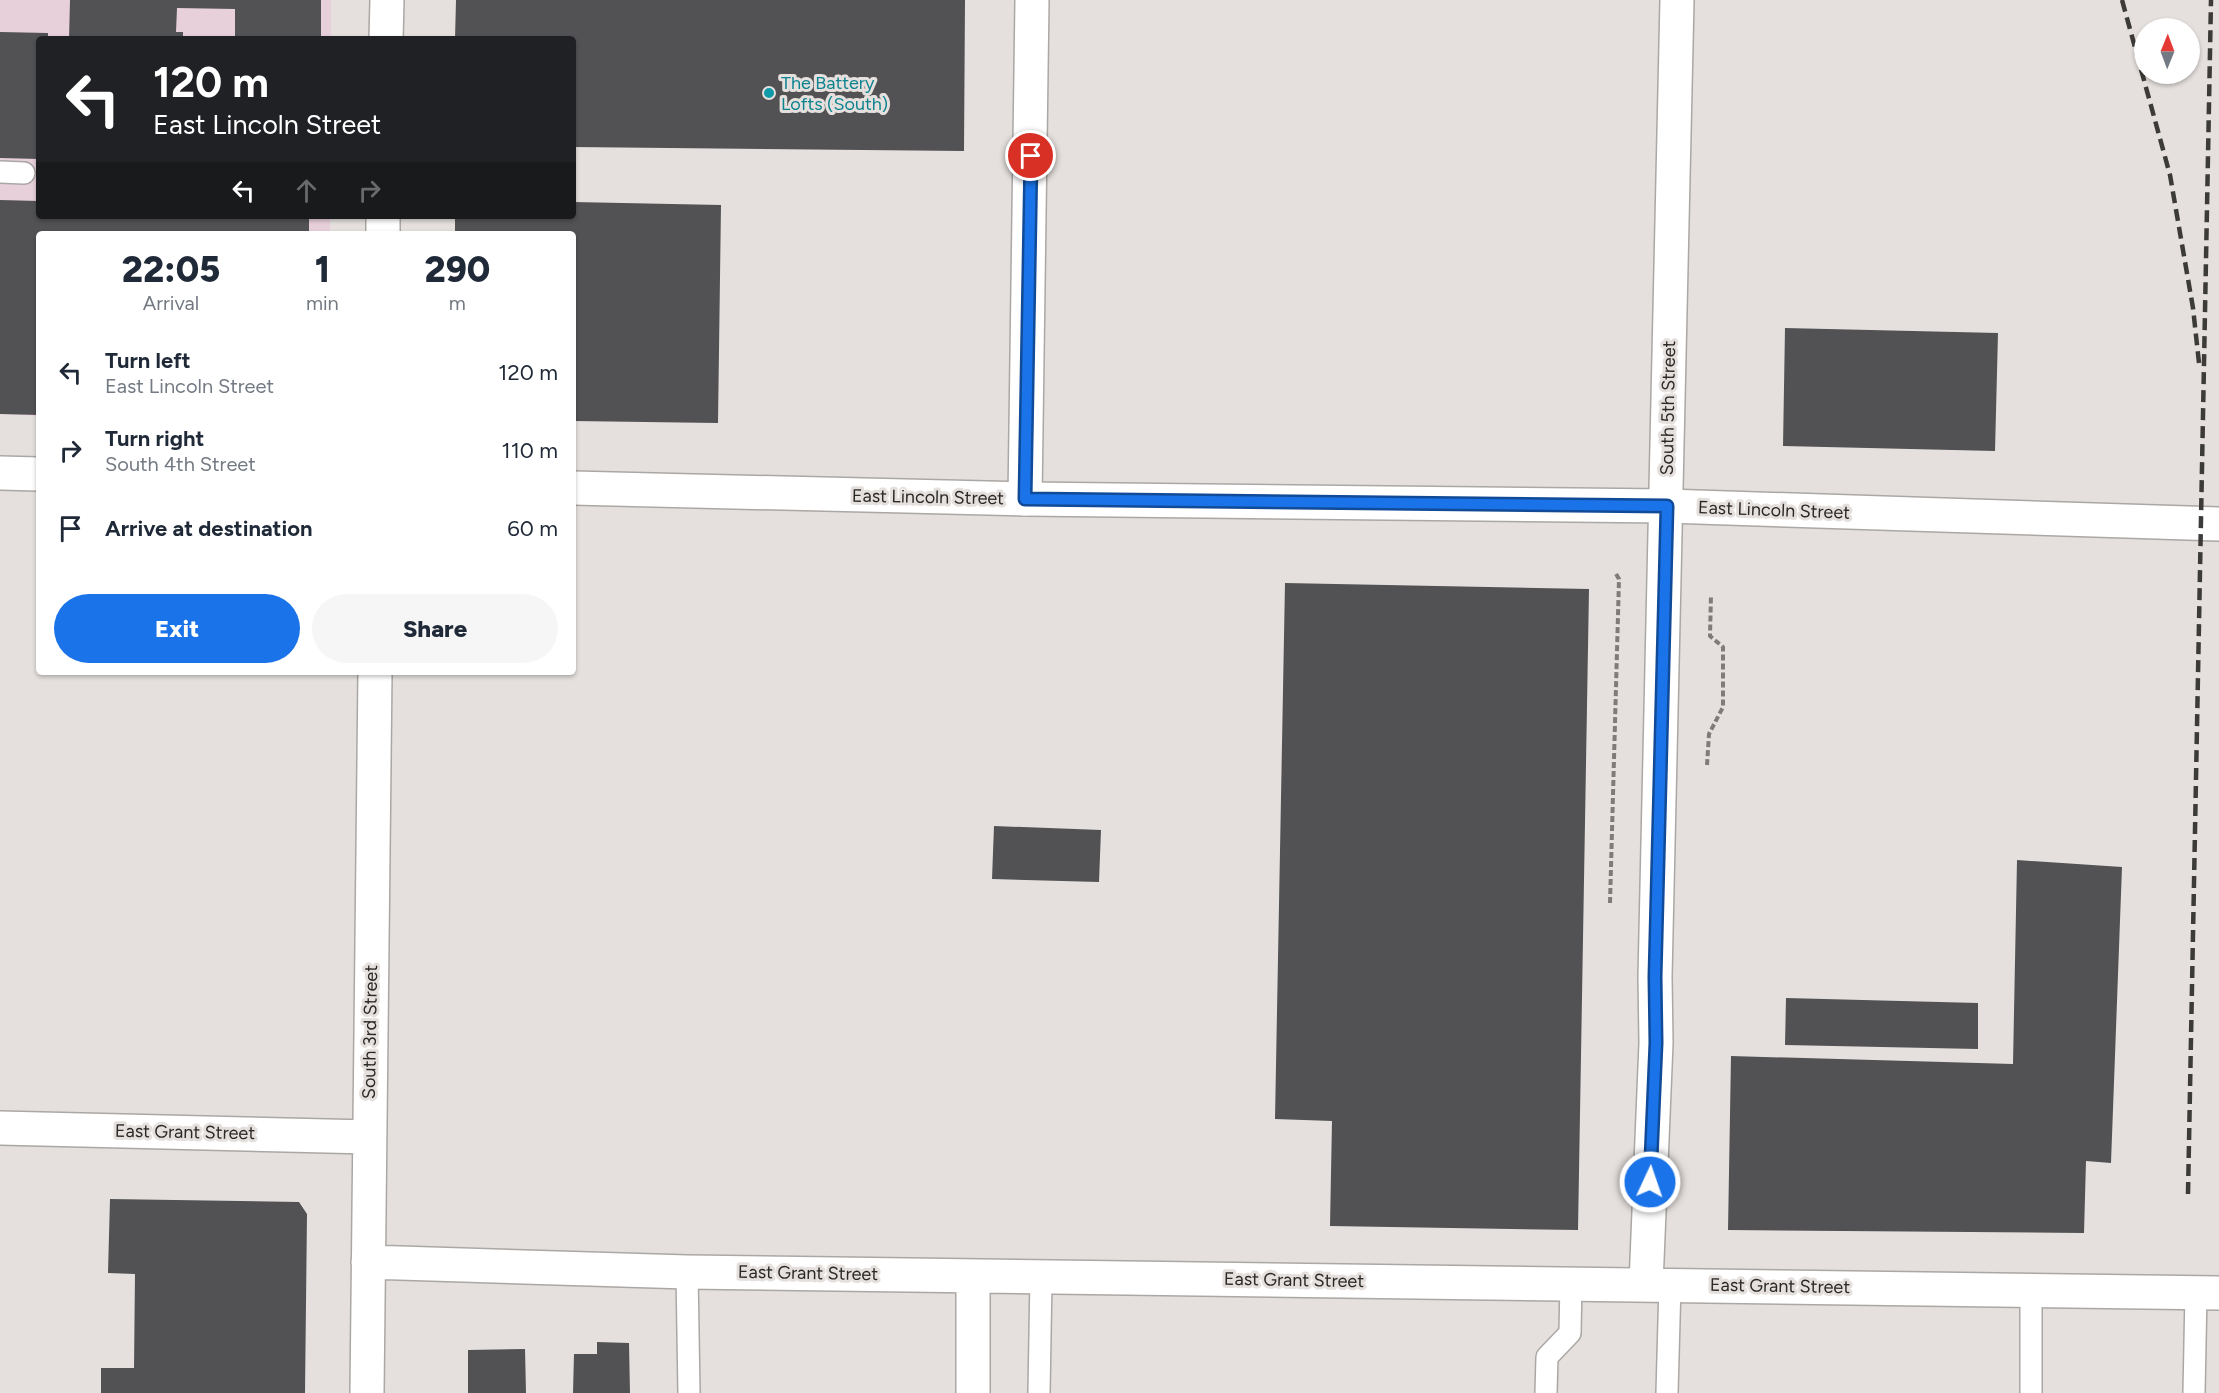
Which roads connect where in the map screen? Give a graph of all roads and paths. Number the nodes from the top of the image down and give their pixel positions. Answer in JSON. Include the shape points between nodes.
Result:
{"nodes":[{"id":1,"x":387,"y":0,"type":"edge"},
{"id":2,"x":1032,"y":0,"type":"edge"},
{"id":3,"x":1677,"y":0,"type":"edge"},
{"id":4,"x":386,"y":36,"type":"edge"},
{"id":5,"x":0,"y":172,"type":"edge"},
{"id":6,"x":24,"y":173,"type":"dead end"},
{"id":7,"x":0,"y":473,"type":"edge"},
{"id":8,"x":36,"y":474,"type":"edge"},
{"id":9,"x":576,"y":488,"type":"edge"},
{"id":10,"x":1025,"y":499,"type":"junction"},
{"id":11,"x":1667,"y":506,"type":"junction"},
{"id":12,"x":2219,"y":524,"type":"edge"},
{"id":13,"x":1615,"y":572,"type":"dead end"},
{"id":14,"x":1711,"y":595,"type":"dead end"},
{"id":15,"x":375,"y":675,"type":"edge"},
{"id":16,"x":1707,"y":765,"type":"dead end"},
{"id":17,"x":1610,"y":903,"type":"dead end"},
{"id":18,"x":0,"y":1128,"type":"edge"},
{"id":19,"x":369,"y":1137,"type":"junction"},
{"id":20,"x":368,"y":1262,"type":"junction"},
{"id":21,"x":687,"y":1272,"type":"junction"},
{"id":22,"x":973,"y":1276,"type":"junction"},
{"id":23,"x":1041,"y":1276,"type":"junction"},
{"id":24,"x":1571,"y":1283,"type":"junction"},
{"id":25,"x":1658,"y":1284,"type":"junction"},
{"id":26,"x":2031,"y":1289,"type":"junction"},
{"id":27,"x":2208,"y":1293,"type":"edge"},
{"id":28,"x":367,"y":1393,"type":"edge"},
{"id":29,"x":689,"y":1393,"type":"edge"},
{"id":30,"x":973,"y":1393,"type":"edge"},
{"id":31,"x":1039,"y":1393,"type":"edge"},
{"id":32,"x":1546,"y":1393,"type":"edge"},
{"id":33,"x":1667,"y":1393,"type":"edge"},
{"id":34,"x":2031,"y":1393,"type":"edge"},
{"id":35,"x":2194,"y":1393,"type":"edge"}],
"edges":[{"from":1,"to":4,"type":"street"},
{"from":2,"to":10,"type":"street"},
{"from":3,"to":11,"type":"street","name":"South 5th Street"},
{"from":5,"to":6,"type":"lane"},
{"from":7,"to":8,"type":"street"},
{"from":9,"to":10,"type":"street","name":"East Lincoln Street"},
{"from":10,"to":11,"type":"street","name":"East Lincoln Street"},
{"from":11,"to":12,"type":"street","name":"East Lincoln Street"},
{"from":11,"to":25,"type":"street","name":"South 5th Street","via":[[1655,977]]},
{"from":13,"to":17,"type":"path","via":[[1619,579]]},
{"from":14,"to":16,"type":"path","via":[[1710,636],[1723,647],[1723,707],[1709,734]]},
{"from":15,"to":19,"type":"street","name":"South 3rd Street"},
{"from":18,"to":19,"type":"street","name":"East Grant Street"},
{"from":19,"to":20,"type":"street","name":"South 3rd Street"},
{"from":20,"to":21,"type":"street","name":"East Grant Street"},
{"from":20,"to":28,"type":"street","name":"South 3rd Street"},
{"from":21,"to":22,"type":"street","name":"East Grant Street"},
{"from":21,"to":29,"type":"lane"},
{"from":22,"to":23,"type":"street","name":"East Grant Street"},
{"from":22,"to":30,"type":"street"},
{"from":23,"to":24,"type":"street","name":"East Grant Street"},
{"from":23,"to":31,"type":"lane"},
{"from":24,"to":25,"type":"street","name":"East Grant Street"},
{"from":24,"to":32,"type":"lane","via":[[1570,1333],[1547,1357]]},
{"from":25,"to":26,"type":"street","name":"East Grant Street"},
{"from":25,"to":33,"type":"lane"},
{"from":26,"to":27,"type":"street","name":"East Grant Street"},
{"from":26,"to":34,"type":"lane"},
{"from":27,"to":35,"type":"lane"}]}
